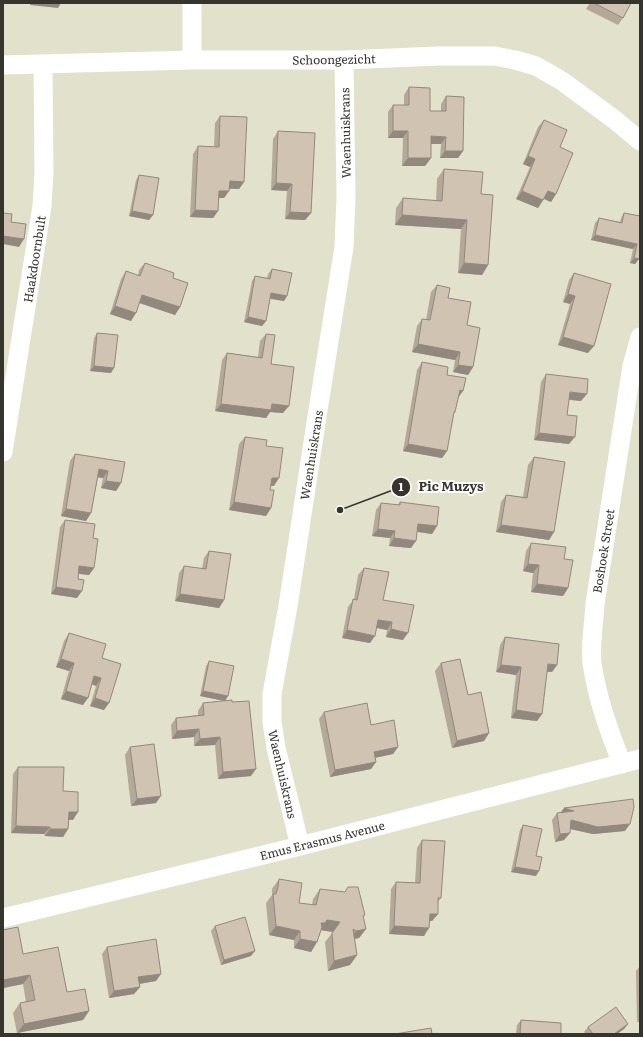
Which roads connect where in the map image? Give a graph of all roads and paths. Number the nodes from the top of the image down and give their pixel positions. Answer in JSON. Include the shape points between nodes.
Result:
{"nodes":[{"id":1,"x":192,"y":3,"type":"edge"},
{"id":2,"x":192,"y":60,"type":"junction"},
{"id":3,"x":344,"y":60,"type":"junction"},
{"id":4,"x":44,"y":64,"type":"junction"},
{"id":5,"x":3,"y":65,"type":"edge"},
{"id":6,"x":640,"y":140,"type":"edge"},
{"id":7,"x":640,"y":337,"type":"edge"},
{"id":8,"x":3,"y":452,"type":"edge"},
{"id":9,"x":640,"y":759,"type":"edge"},
{"id":10,"x":622,"y":764,"type":"junction"},
{"id":11,"x":300,"y":846,"type":"junction"},
{"id":12,"x":3,"y":918,"type":"edge"}],
"edges":[{"from":1,"to":2,"type":"street"},
{"from":2,"to":3,"type":"street","name":"Schoongezicht"},
{"from":2,"to":4,"type":"street","name":"Schoongezicht"},
{"from":3,"to":6,"type":"street","name":"Schoongezicht","via":[[438,56],[495,56],[515,60],[536,66],[562,81]]},
{"from":3,"to":11,"type":"street","name":"Waenhuiskrans","via":[[344,247],[272,694],[272,722],[276,748]]},
{"from":4,"to":5,"type":"street","name":"Schoongezicht"},
{"from":4,"to":8,"type":"street","name":"Haakdoornbult","via":[[42,206]]},
{"from":7,"to":10,"type":"street","name":"Boshoek Street","via":[[632,366],[614,478],[592,640],[592,662],[603,713]]},
{"from":9,"to":10,"type":"street","name":"Emus Erasmus Avenue"},
{"from":10,"to":11,"type":"street","name":"Emus Erasmus Avenue"},
{"from":11,"to":12,"type":"street","name":"Emus Erasmus Avenue"}]}
